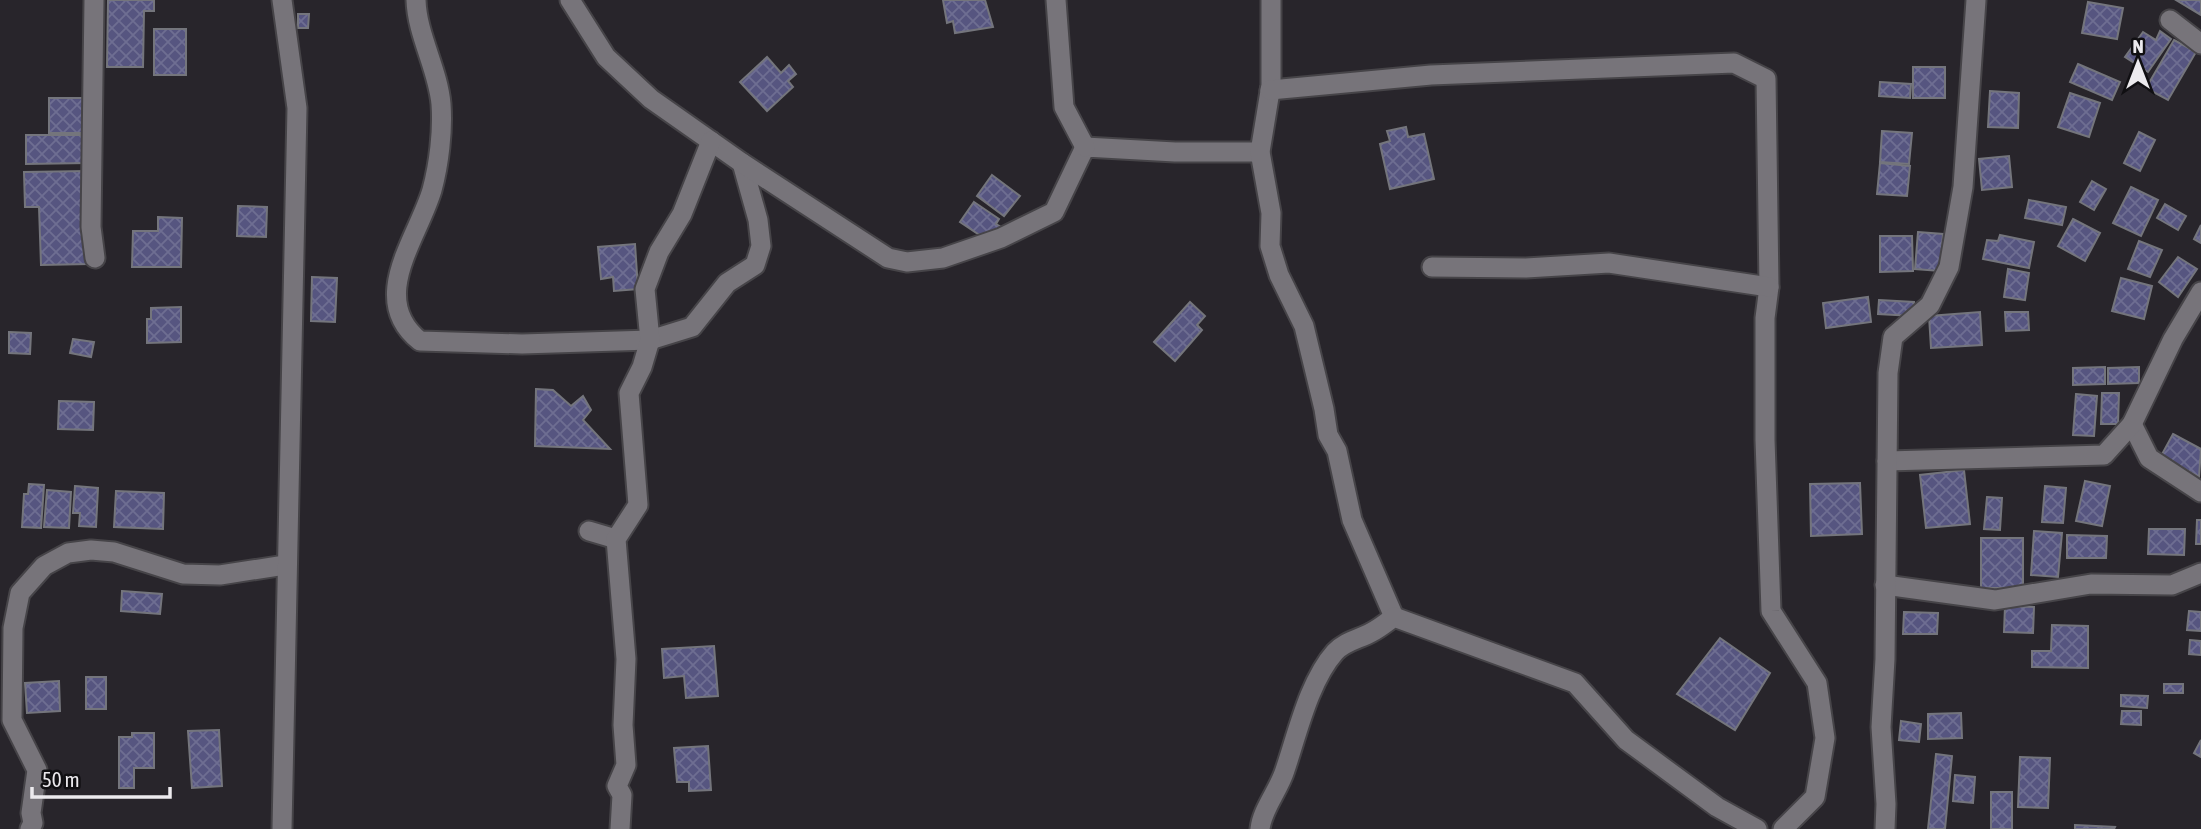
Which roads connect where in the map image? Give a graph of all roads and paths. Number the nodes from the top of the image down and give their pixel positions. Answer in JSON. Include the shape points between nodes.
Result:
{"nodes":[{"id":1,"x":93,"y":0,"type":"edge"},
{"id":2,"x":282,"y":0,"type":"edge"},
{"id":3,"x":416,"y":0,"type":"edge"},
{"id":4,"x":570,"y":0,"type":"edge"},
{"id":5,"x":1056,"y":0,"type":"edge"},
{"id":6,"x":1271,"y":0,"type":"edge"},
{"id":7,"x":1976,"y":0,"type":"edge"},
{"id":8,"x":2170,"y":20,"type":"dead end"},
{"id":9,"x":2201,"y":44,"type":"edge"},
{"id":10,"x":1270,"y":90,"type":"junction"},
{"id":11,"x":711,"y":141,"type":"junction"},
{"id":12,"x":1085,"y":147,"type":"junction"},
{"id":13,"x":1260,"y":152,"type":"junction"},
{"id":14,"x":742,"y":163,"type":"junction"},
{"id":15,"x":94,"y":258,"type":"dead end"},
{"id":16,"x":1432,"y":267,"type":"dead end"},
{"id":17,"x":1769,"y":287,"type":"junction"},
{"id":18,"x":2201,"y":292,"type":"edge"},
{"id":19,"x":650,"y":340,"type":"junction"},
{"id":20,"x":2132,"y":424,"type":"junction"},
{"id":21,"x":1887,"y":461,"type":"junction"},
{"id":22,"x":2201,"y":492,"type":"edge"},
{"id":23,"x":589,"y":531,"type":"dead end"},
{"id":24,"x":616,"y":539,"type":"junction"},
{"id":25,"x":285,"y":565,"type":"junction"},
{"id":26,"x":2201,"y":573,"type":"edge"},
{"id":27,"x":1885,"y":585,"type":"junction"},
{"id":28,"x":1394,"y":617,"type":"junction"},
{"id":29,"x":30,"y":829,"type":"edge"},
{"id":30,"x":282,"y":829,"type":"edge"},
{"id":31,"x":620,"y":829,"type":"edge"},
{"id":32,"x":1260,"y":829,"type":"edge"},
{"id":33,"x":1757,"y":829,"type":"edge"},
{"id":34,"x":1783,"y":829,"type":"edge"},
{"id":35,"x":1885,"y":829,"type":"edge"}],
"edges":[{"from":1,"to":15,"type":"street"},
{"from":2,"to":25,"type":"street","via":[[297,108]]},
{"from":3,"to":19,"type":"street","via":[[441,104],[432,189],[394,292],[410,334],[420,341],[441,343]]},
{"from":4,"to":11,"type":"street","via":[[606,57],[651,99]]},
{"from":5,"to":12,"type":"street","via":[[1064,107]]},
{"from":6,"to":10,"type":"street"},
{"from":7,"to":21,"type":"street","via":[[1955,238],[1949,267],[1930,305],[1893,337]]},
{"from":8,"to":9,"type":"street"},
{"from":10,"to":13,"type":"street"},
{"from":10,"to":17,"type":"street","via":[[1431,75],[1734,63],[1766,79]]},
{"from":11,"to":14,"type":"street"},
{"from":11,"to":19,"type":"street","via":[[645,289]]},
{"from":12,"to":13,"type":"street"},
{"from":12,"to":14,"type":"street","via":[[1054,212],[1001,238],[920,262],[888,258]]},
{"from":13,"to":28,"type":"street","via":[[1271,213],[1270,246],[1304,326],[1352,520]]},
{"from":14,"to":19,"type":"street","via":[[758,220],[761,246],[755,265],[727,283],[692,327]]},
{"from":16,"to":17,"type":"street","via":[[1526,268],[1609,262]]},
{"from":17,"to":34,"type":"street","via":[[1765,440],[1771,611],[1817,683],[1825,738],[1815,797]]},
{"from":18,"to":20,"type":"street"},
{"from":19,"to":24,"type":"street","via":[[629,393],[639,505]]},
{"from":20,"to":21,"type":"street","via":[[2104,455]]},
{"from":20,"to":22,"type":"street","via":[[2149,458]]},
{"from":21,"to":27,"type":"street"},
{"from":23,"to":24,"type":"street"},
{"from":24,"to":31,"type":"street","via":[[626,659],[626,765],[617,786],[622,795]]},
{"from":25,"to":29,"type":"street","via":[[220,576],[183,574],[114,552],[91,550],[68,553],[44,566],[20,593],[12,628],[12,720],[37,770]]},
{"from":25,"to":30,"type":"street"},
{"from":26,"to":27,"type":"street","via":[[2172,585],[2091,584],[1995,600]]},
{"from":27,"to":35,"type":"street","via":[[1881,727]]},
{"from":28,"to":32,"type":"street","via":[[1336,651],[1326,666]]},
{"from":28,"to":33,"type":"street","via":[[1575,683],[1626,740],[1717,807]]}]}
